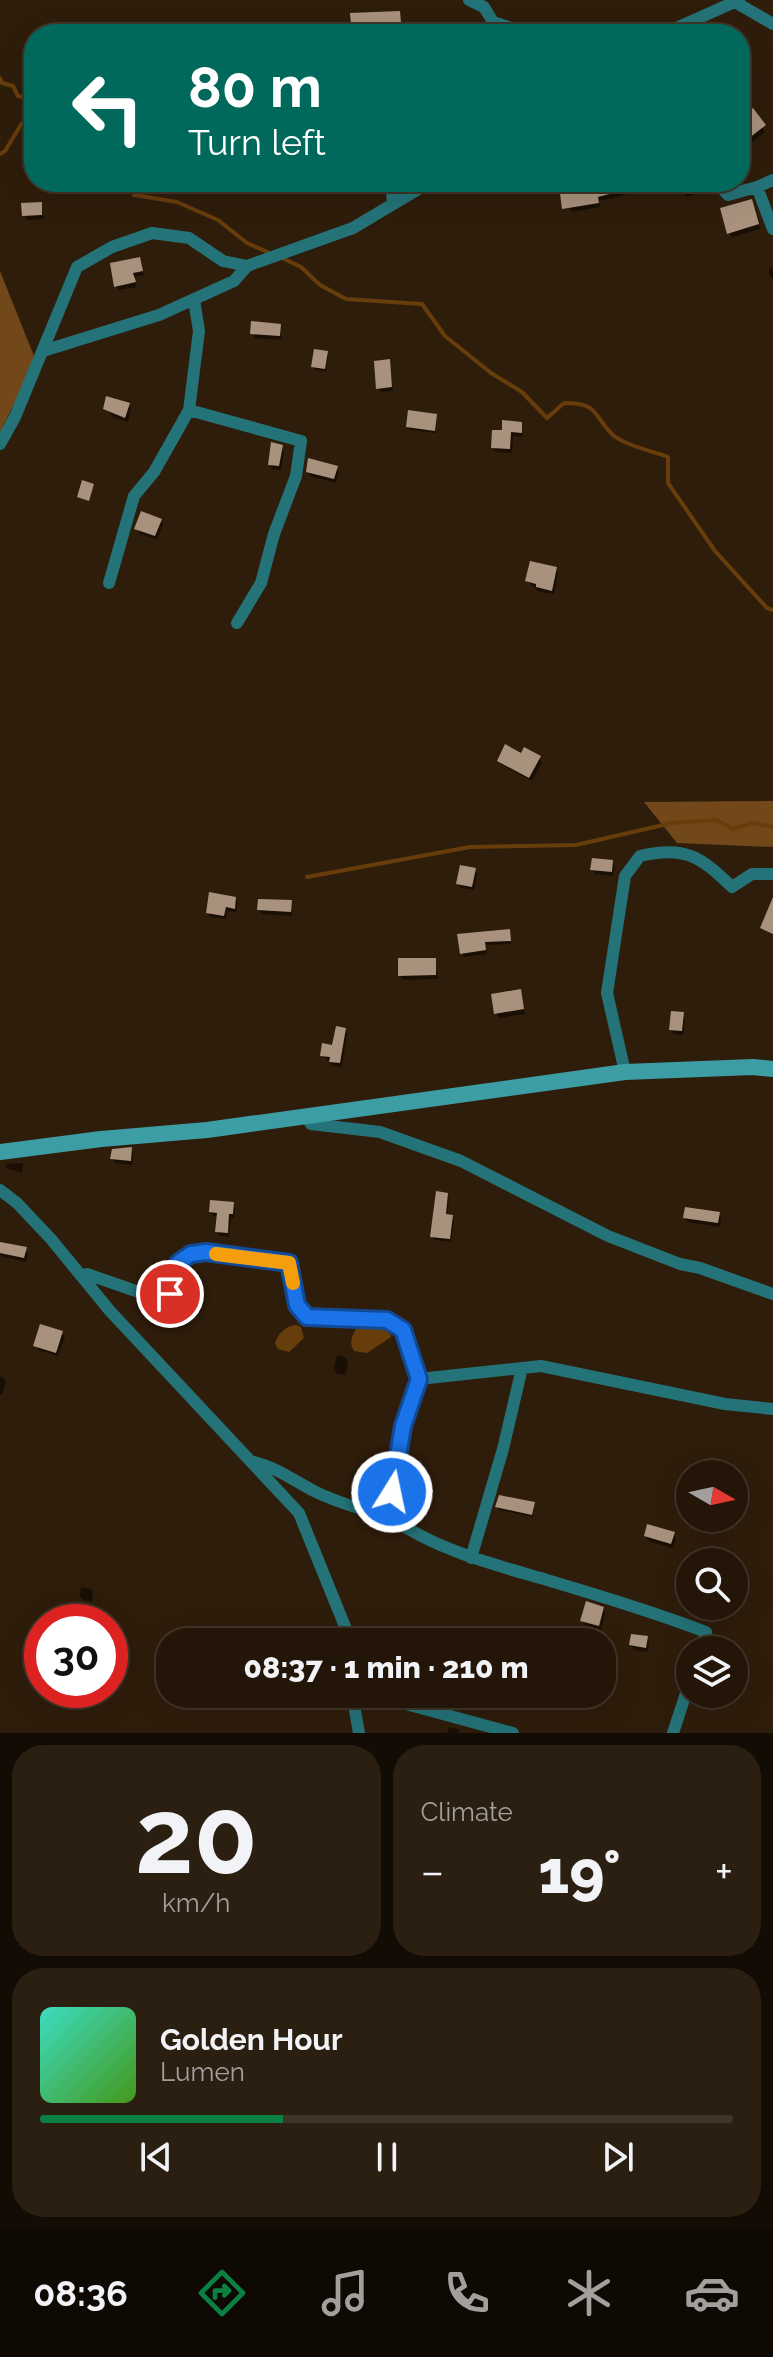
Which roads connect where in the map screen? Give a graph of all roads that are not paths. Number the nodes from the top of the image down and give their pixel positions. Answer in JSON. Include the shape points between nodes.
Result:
{"nodes":[{"id":1,"x":469,"y":0,"type":"edge"},
{"id":2,"x":737,"y":1,"type":"edge"},
{"id":3,"x":490,"y":24,"type":"edge"},
{"id":4,"x":685,"y":24,"type":"edge"},
{"id":5,"x":773,"y":24,"type":"edge"},
{"id":6,"x":773,"y":180,"type":"edge"},
{"id":7,"x":757,"y":187,"type":"junction"},
{"id":8,"x":750,"y":189,"type":"edge"},
{"id":9,"x":392,"y":192,"type":"edge"},
{"id":10,"x":412,"y":192,"type":"edge"},
{"id":11,"x":393,"y":203,"type":"junction"},
{"id":12,"x":773,"y":229,"type":"edge"},
{"id":13,"x":247,"y":266,"type":"junction"},
{"id":14,"x":194,"y":300,"type":"junction"},
{"id":15,"x":43,"y":351,"type":"junction"},
{"id":16,"x":189,"y":410,"type":"junction"},
{"id":17,"x":0,"y":444,"type":"edge"},
{"id":18,"x":109,"y":583,"type":"dead end"},
{"id":19,"x":237,"y":623,"type":"dead end"},
{"id":20,"x":773,"y":874,"type":"edge"},
{"id":21,"x":773,"y":1069,"type":"edge"},
{"id":22,"x":625,"y":1072,"type":"junction"},
{"id":23,"x":306,"y":1116,"type":"junction"},
{"id":24,"x":0,"y":1152,"type":"edge"},
{"id":25,"x":0,"y":1190,"type":"edge"},
{"id":26,"x":81,"y":1276,"type":"junction"},
{"id":27,"x":773,"y":1294,"type":"edge"},
{"id":28,"x":522,"y":1368,"type":"junction"},
{"id":29,"x":419,"y":1379,"type":"junction"},
{"id":30,"x":773,"y":1409,"type":"edge"},
{"id":31,"x":252,"y":1461,"type":"junction"},
{"id":32,"x":388,"y":1516,"type":"junction"},
{"id":33,"x":471,"y":1558,"type":"junction"},
{"id":34,"x":346,"y":1628,"type":"edge"},
{"id":35,"x":705,"y":1636,"type":"edge"},
{"id":36,"x":354,"y":1708,"type":"edge"},
{"id":37,"x":421,"y":1708,"type":"edge"},
{"id":38,"x":681,"y":1708,"type":"edge"},
{"id":39,"x":359,"y":1733,"type":"edge"},
{"id":40,"x":513,"y":1733,"type":"edge"},
{"id":41,"x":673,"y":1733,"type":"edge"}],
"edges":[{"from":1,"to":3,"type":"street","via":[[484,7]]},
{"from":2,"to":4,"type":"street"},
{"from":2,"to":5,"type":"street"},
{"from":6,"to":7,"type":"street"},
{"from":7,"to":8,"type":"street"},
{"from":7,"to":12,"type":"street"},
{"from":9,"to":11,"type":"street"},
{"from":10,"to":11,"type":"street"},
{"from":11,"to":13,"type":"street","via":[[353,228]]},
{"from":13,"to":14,"type":"street","via":[[234,281]]},
{"from":13,"to":15,"type":"street","via":[[223,261],[189,238],[152,233],[112,247],[77,267]]},
{"from":14,"to":15,"type":"street"},
{"from":14,"to":16,"type":"street","via":[[199,331]]},
{"from":15,"to":17,"type":"street"},
{"from":16,"to":18,"type":"street","via":[[134,496]]},
{"from":16,"to":19,"type":"street","via":[[301,441],[296,476],[261,583]]},
{"from":20,"to":22,"type":"street","via":[[752,874],[732,887],[697,856],[656,852],[640,856],[625,876],[607,993]]},
{"from":21,"to":22,"type":"street"},
{"from":22,"to":23,"type":"street"},
{"from":23,"to":24,"type":"street"},
{"from":23,"to":27,"type":"street","via":[[311,1124],[380,1132],[461,1161],[608,1236]]},
{"from":25,"to":26,"type":"street"},
{"from":26,"to":29,"type":"street","via":[[168,1298],[178,1263],[191,1254],[289,1263],[302,1313],[387,1320],[398,1326]]},
{"from":26,"to":31,"type":"street"},
{"from":28,"to":29,"type":"street"},
{"from":28,"to":30,"type":"street","via":[[541,1366]]},
{"from":28,"to":33,"type":"street"},
{"from":29,"to":32,"type":"street","via":[[403,1426]]},
{"from":31,"to":32,"type":"street","via":[[319,1494]]},
{"from":31,"to":34,"type":"street","via":[[299,1513]]},
{"from":32,"to":33,"type":"street"},
{"from":33,"to":35,"type":"street","via":[[646,1609],[706,1632]]},
{"from":36,"to":39,"type":"street"},
{"from":37,"to":40,"type":"street"},
{"from":38,"to":41,"type":"street"}]}
